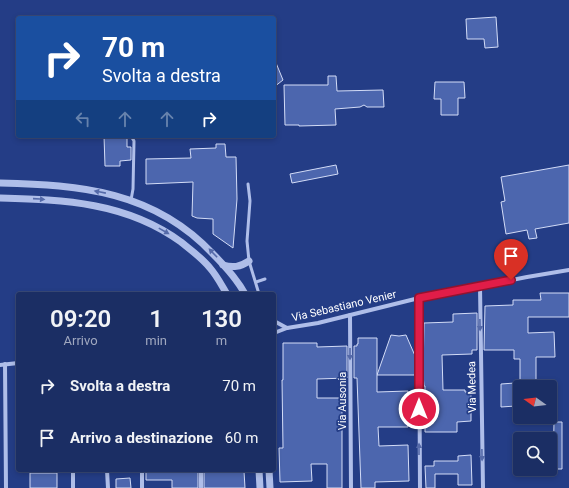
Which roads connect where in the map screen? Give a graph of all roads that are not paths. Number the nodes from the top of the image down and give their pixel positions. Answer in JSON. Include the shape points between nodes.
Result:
{"nodes":[{"id":1,"x":132,"y":138,"type":"edge"},
{"id":2,"x":0,"y":183,"type":"edge"},
{"id":3,"x":248,"y":184,"type":"dead end"},
{"id":4,"x":0,"y":198,"type":"edge"},
{"id":5,"x":131,"y":200,"type":"junction"},
{"id":6,"x":249,"y":261,"type":"junction"},
{"id":7,"x":223,"y":265,"type":"junction"},
{"id":8,"x":569,"y":270,"type":"edge"},
{"id":9,"x":265,"y":279,"type":"dead end"},
{"id":10,"x":256,"y":282,"type":"junction"},
{"id":11,"x":480,"y":286,"type":"junction"},
{"id":12,"x":226,"y":292,"type":"edge"},
{"id":13,"x":244,"y":292,"type":"edge"},
{"id":14,"x":259,"y":292,"type":"edge"},
{"id":15,"x":419,"y":298,"type":"junction"},
{"id":16,"x":350,"y":315,"type":"junction"},
{"id":17,"x":276,"y":322,"type":"edge"},
{"id":18,"x":287,"y":328,"type":"junction"},
{"id":19,"x":276,"y":332,"type":"edge"},
{"id":20,"x":16,"y":363,"type":"edge"},
{"id":21,"x":2,"y":364,"type":"edge"},
{"id":22,"x":73,"y":472,"type":"edge"},
{"id":23,"x":107,"y":472,"type":"edge"},
{"id":24,"x":142,"y":472,"type":"edge"},
{"id":25,"x":200,"y":472,"type":"edge"},
{"id":26,"x":259,"y":472,"type":"edge"},
{"id":27,"x":269,"y":472,"type":"edge"},
{"id":28,"x":6,"y":488,"type":"edge"},
{"id":29,"x":73,"y":488,"type":"edge"},
{"id":30,"x":108,"y":488,"type":"edge"},
{"id":31,"x":142,"y":488,"type":"edge"},
{"id":32,"x":201,"y":488,"type":"edge"},
{"id":33,"x":260,"y":488,"type":"edge"},
{"id":34,"x":270,"y":488,"type":"edge"},
{"id":35,"x":351,"y":488,"type":"edge"},
{"id":36,"x":420,"y":488,"type":"edge"},
{"id":37,"x":483,"y":488,"type":"edge"}],
"edges":[{"from":1,"to":5,"type":"lane"},
{"from":5,"to":2,"type":"street","one_way":true,"via":[[80,188]]},
{"from":3,"to":6,"type":"lane"},
{"from":4,"to":12,"type":"street","one_way":true,"via":[[78,202],[137,218],[172,235],[193,251],[210,269]]},
{"from":7,"to":5,"type":"street","one_way":true,"via":[[201,241],[179,224]]},
{"from":6,"to":7,"type":"street","via":[[238,266]]},
{"from":6,"to":10,"type":"lane"},
{"from":7,"to":13,"type":"street"},
{"from":8,"to":11,"type":"street","name":"Via Sebastiano Venier"},
{"from":9,"to":10,"type":"lane"},
{"from":10,"to":14,"type":"lane"},
{"from":11,"to":15,"type":"street","name":"Via Sebastiano Venier"},
{"from":11,"to":37,"type":"street","name":"Via Medea","one_way":true},
{"from":15,"to":16,"type":"street","name":"Via Sebastiano Venier"},
{"from":36,"to":15,"type":"street","one_way":true},
{"from":16,"to":18,"type":"street","name":"Via Sebastiano Venier"},
{"from":16,"to":35,"type":"street","name":"Via Ausonia","one_way":true},
{"from":17,"to":18,"type":"street","name":"Via Sebastiano Venier"},
{"from":18,"to":19,"type":"street","name":"Via Sebastiano Venier"},
{"from":20,"to":21,"type":"street"},
{"from":21,"to":28,"type":"street"},
{"from":22,"to":29,"type":"street"},
{"from":23,"to":30,"type":"street"},
{"from":24,"to":31,"type":"street"},
{"from":25,"to":32,"type":"street"},
{"from":26,"to":33,"type":"street"},
{"from":27,"to":34,"type":"street"}]}
